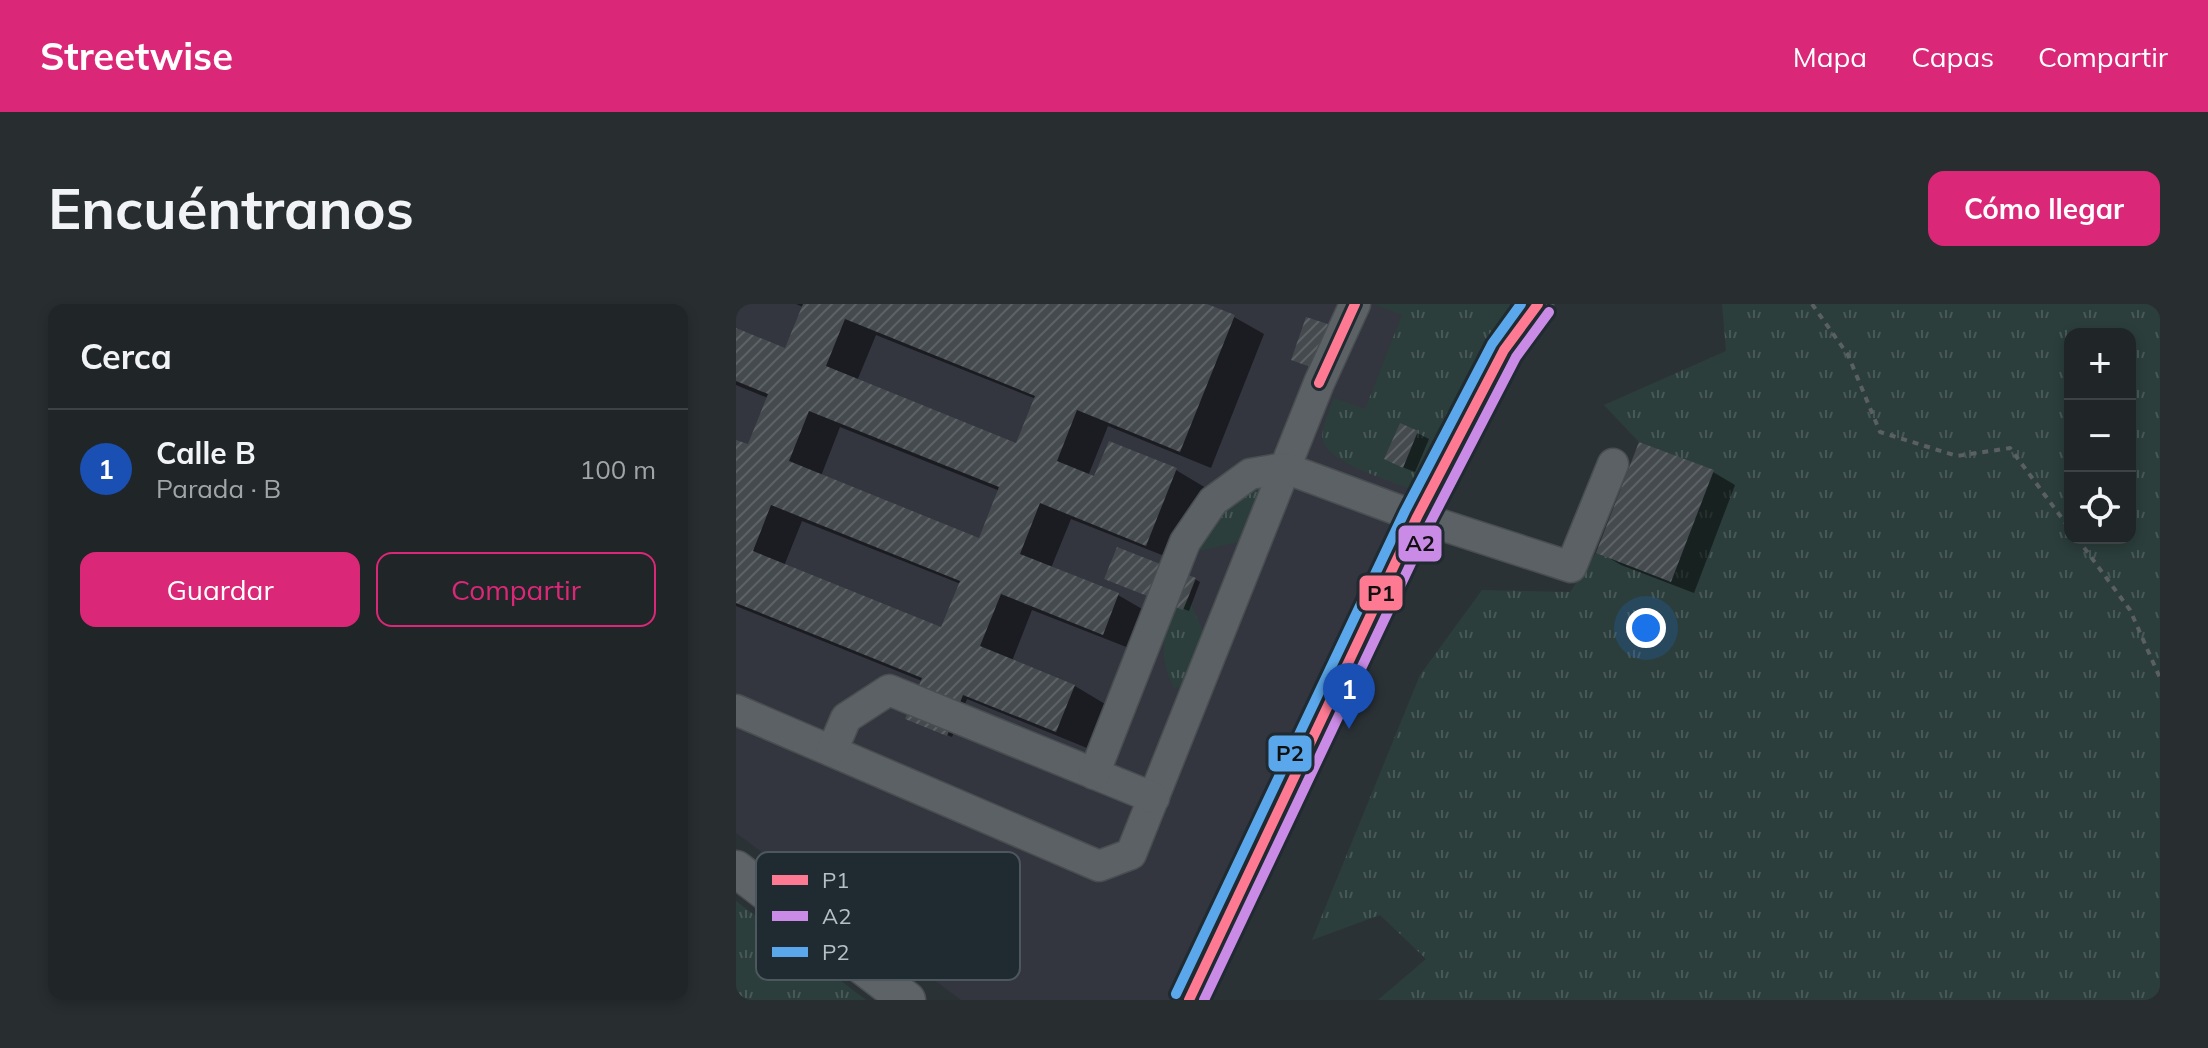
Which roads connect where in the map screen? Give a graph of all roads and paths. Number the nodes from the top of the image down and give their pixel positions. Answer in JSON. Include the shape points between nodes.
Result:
{"nodes":[{"id":1,"x":1355,"y":304,"type":"edge"},
{"id":2,"x":1513,"y":304,"type":"edge"},
{"id":3,"x":1538,"y":304,"type":"edge"},
{"id":4,"x":1812,"y":304,"type":"edge"},
{"id":5,"x":1504,"y":350,"type":"junction"},
{"id":6,"x":1613,"y":464,"type":"dead end"},
{"id":7,"x":1285,"y":468,"type":"junction"},
{"id":8,"x":1417,"y":517,"type":"junction"},
{"id":9,"x":2064,"y":521,"type":"edge"},
{"id":10,"x":2081,"y":544,"type":"edge"},
{"id":11,"x":2160,"y":678,"type":"edge"},
{"id":12,"x":736,"y":710,"type":"edge"},
{"id":13,"x":832,"y":751,"type":"junction"},
{"id":14,"x":1094,"y":774,"type":"junction"},
{"id":15,"x":1154,"y":798,"type":"junction"},
{"id":16,"x":736,"y":869,"type":"edge"},
{"id":17,"x":756,"y":884,"type":"edge"},
{"id":18,"x":881,"y":980,"type":"edge"},
{"id":19,"x":907,"y":1000,"type":"edge"},
{"id":20,"x":1189,"y":1000,"type":"edge"}],
"edges":[{"from":1,"to":7,"type":"street"},
{"from":2,"to":5,"type":"street"},
{"from":3,"to":5,"type":"street"},
{"from":4,"to":9,"type":"path","via":[[1848,355],[1880,432],[1957,456],[2010,448]]},
{"from":5,"to":8,"type":"street"},
{"from":6,"to":8,"type":"street","via":[[1571,567]]},
{"from":7,"to":8,"type":"street"},
{"from":7,"to":14,"type":"street","via":[[1250,474],[1213,501],[1185,542]]},
{"from":7,"to":15,"type":"street"},
{"from":8,"to":20,"type":"street"},
{"from":10,"to":11,"type":"path","via":[[2130,610]]},
{"from":12,"to":13,"type":"street"},
{"from":13,"to":14,"type":"street","via":[[846,718],[889,690]]},
{"from":13,"to":15,"type":"street","via":[[1099,866],[1131,854]]},
{"from":14,"to":15,"type":"street"},
{"from":16,"to":17,"type":"main road"},
{"from":18,"to":19,"type":"main road"}]}
